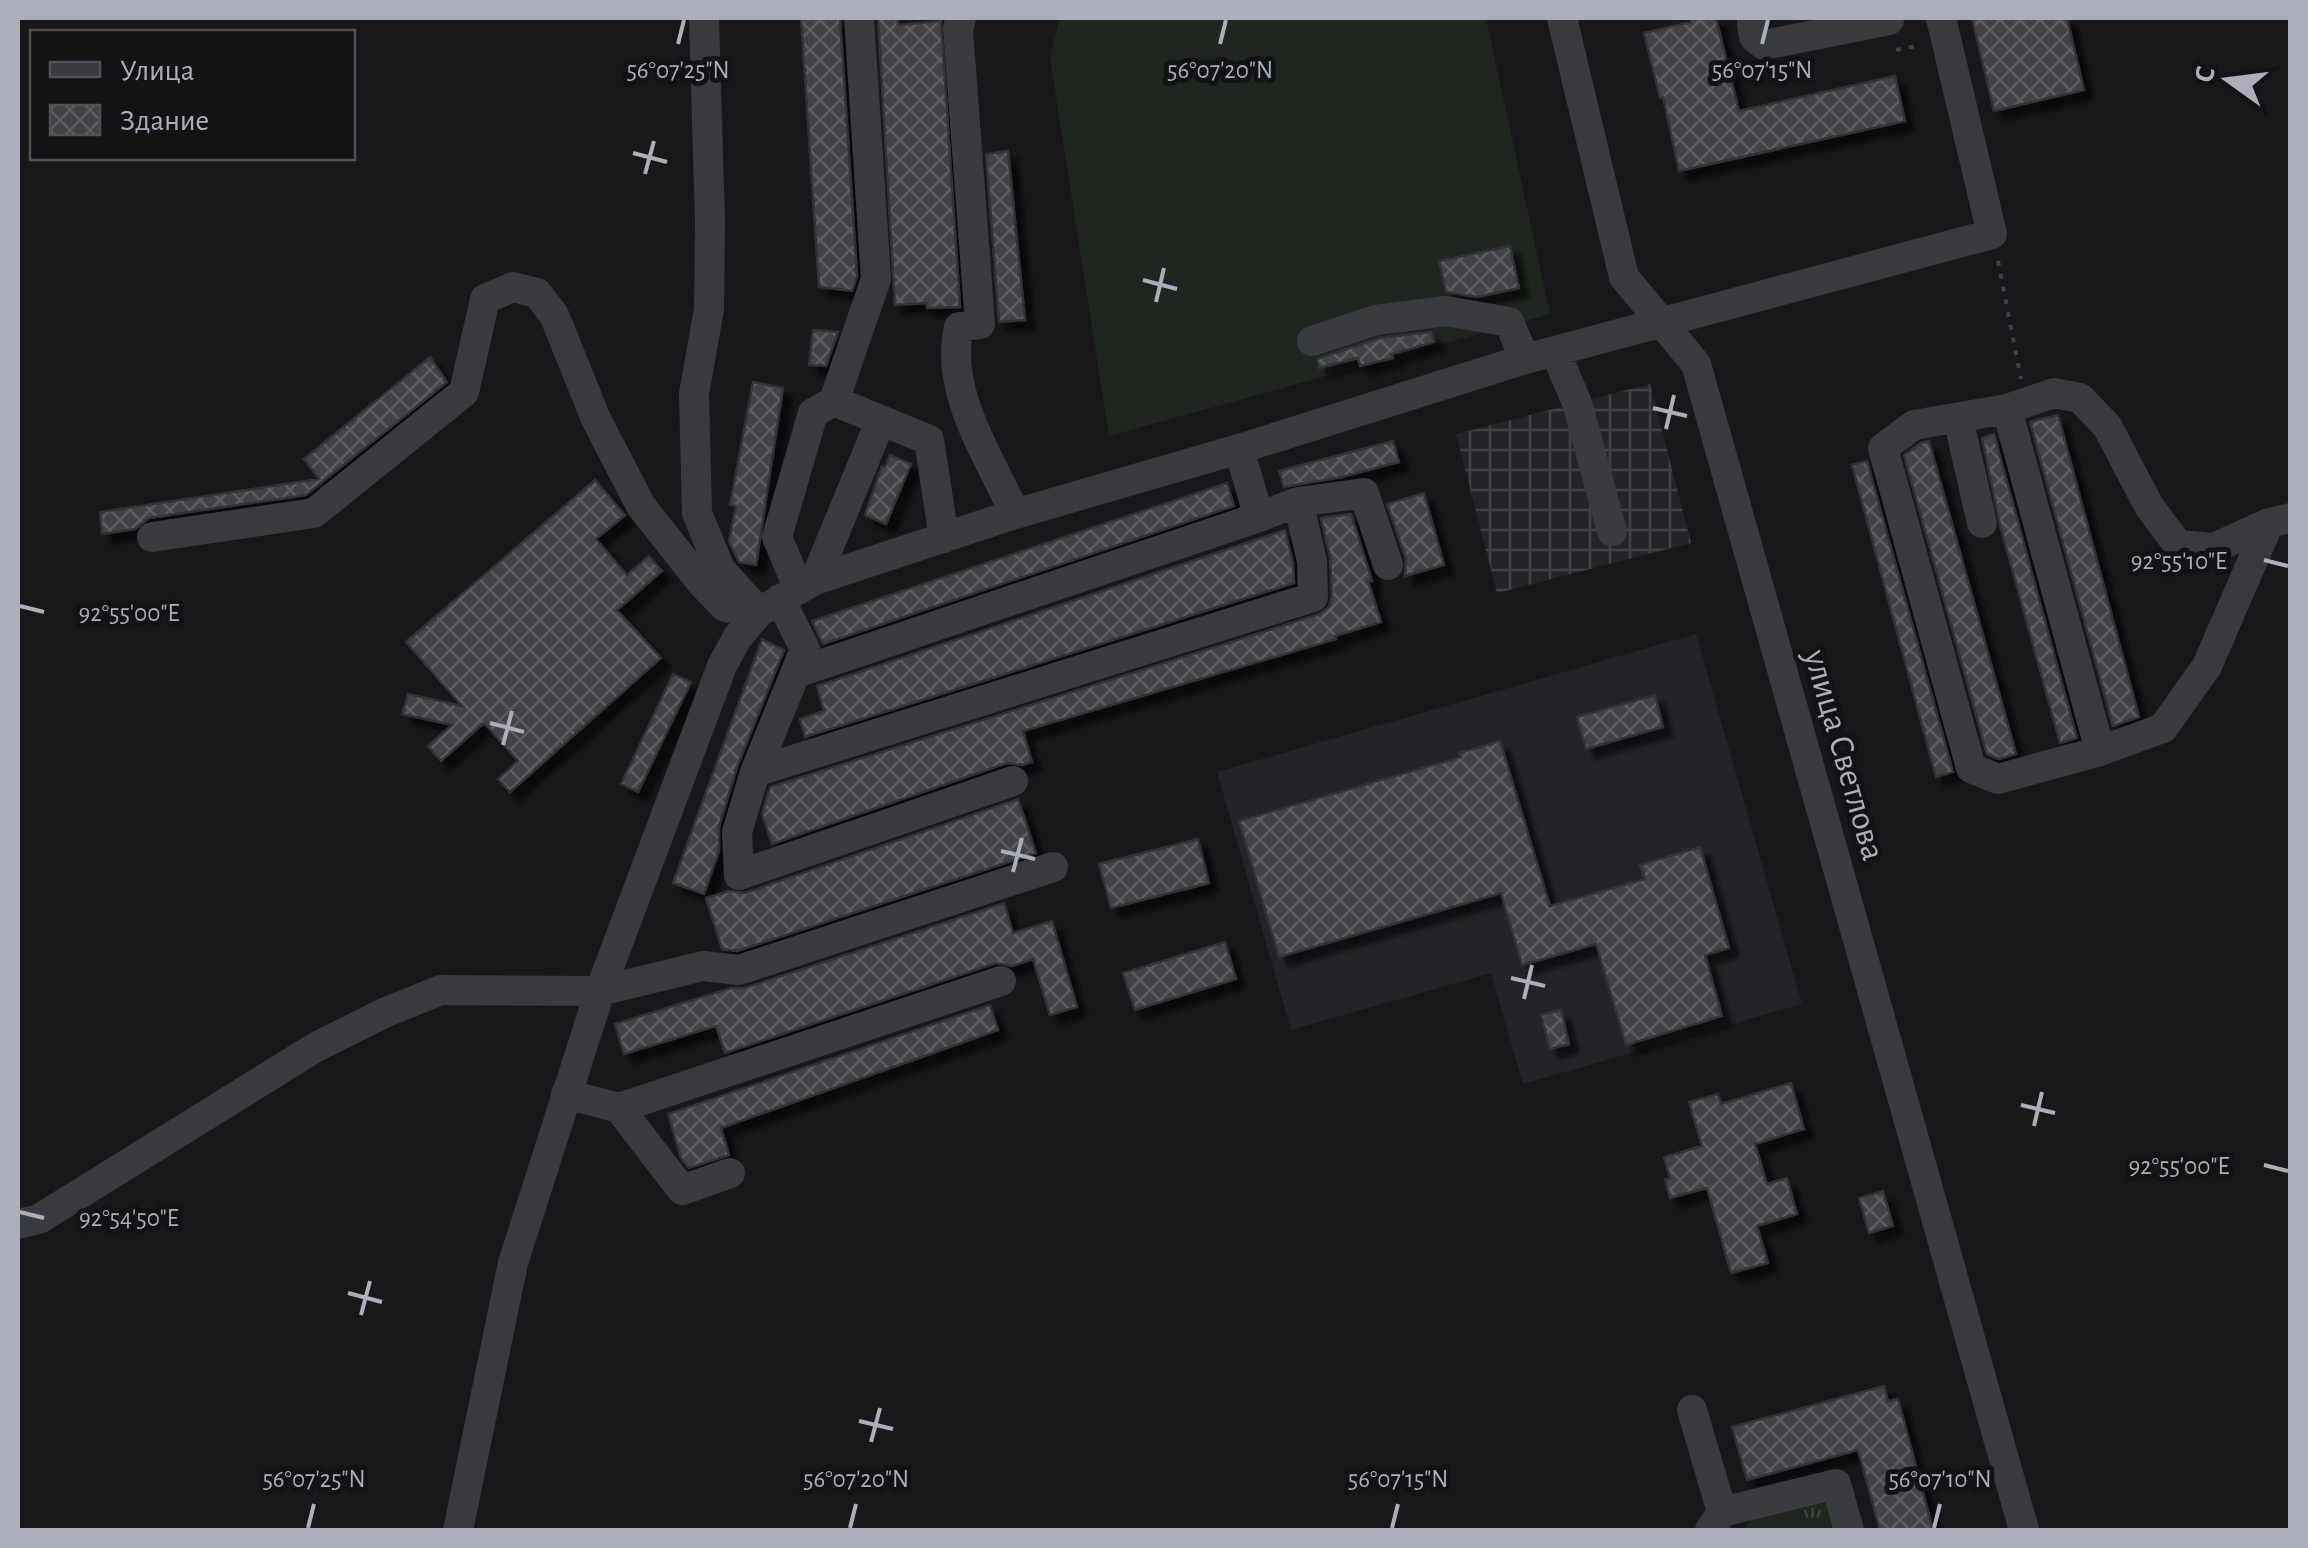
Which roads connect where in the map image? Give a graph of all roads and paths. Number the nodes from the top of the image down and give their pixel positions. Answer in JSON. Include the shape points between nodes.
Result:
{"nodes":[{"id":1,"x":704,"y":18,"type":"edge"},
{"id":2,"x":858,"y":18,"type":"edge"},
{"id":3,"x":962,"y":18,"type":"edge"},
{"id":4,"x":1562,"y":18,"type":"edge"},
{"id":5,"x":1755,"y":18,"type":"edge"},
{"id":6,"x":1941,"y":18,"type":"edge"},
{"id":7,"x":1889,"y":20,"type":"dead end"},
{"id":8,"x":1992,"y":234,"type":"junction"},
{"id":9,"x":1658,"y":322,"type":"junction"},
{"id":10,"x":1312,"y":341,"type":"dead end"},
{"id":11,"x":1540,"y":355,"type":"junction"},
{"id":12,"x":834,"y":401,"type":"junction"},
{"id":13,"x":2017,"y":406,"type":"junction"},
{"id":14,"x":1958,"y":418,"type":"junction"},
{"id":15,"x":882,"y":420,"type":"junction"},
{"id":16,"x":1239,"y":449,"type":"junction"},
{"id":17,"x":1298,"y":502,"type":"junction"},
{"id":18,"x":1015,"y":514,"type":"junction"},
{"id":19,"x":1259,"y":517,"type":"junction"},
{"id":20,"x":2280,"y":521,"type":"edge"},
{"id":21,"x":1982,"y":524,"type":"dead end"},
{"id":22,"x":1612,"y":531,"type":"dead end"},
{"id":23,"x":152,"y":537,"type":"dead end"},
{"id":24,"x":944,"y":538,"type":"junction"},
{"id":25,"x":1388,"y":565,"type":"dead end"},
{"id":26,"x":788,"y":594,"type":"junction"},
{"id":27,"x":796,"y":673,"type":"junction"},
{"id":28,"x":2100,"y":752,"type":"junction"},
{"id":29,"x":756,"y":772,"type":"junction"},
{"id":30,"x":1013,"y":781,"type":"dead end"},
{"id":31,"x":1053,"y":867,"type":"dead end"},
{"id":32,"x":1001,"y":981,"type":"dead end"},
{"id":33,"x":600,"y":991,"type":"junction"},
{"id":34,"x":566,"y":1094,"type":"junction"},
{"id":35,"x":620,"y":1108,"type":"junction"},
{"id":36,"x":730,"y":1173,"type":"dead end"},
{"id":37,"x":18,"y":1224,"type":"edge"},
{"id":38,"x":1692,"y":1410,"type":"dead end"},
{"id":39,"x":1716,"y":1521,"type":"edge"},
{"id":40,"x":458,"y":1530,"type":"edge"},
{"id":41,"x":1849,"y":1530,"type":"edge"},
{"id":42,"x":2024,"y":1530,"type":"edge"}],
"edges":[{"from":1,"to":26,"type":"street","via":[[709,275],[694,394],[697,513],[720,569]]},
{"from":2,"to":12,"type":"street","via":[[876,279]]},
{"from":3,"to":18,"type":"street","via":[[980,324],[959,327],[953,353],[959,392]]},
{"from":4,"to":9,"type":"street","name":"улица Светлова","via":[[1624,277]]},
{"from":5,"to":7,"type":"street","via":[[1754,37],[1764,45]]},
{"from":6,"to":8,"type":"street"},
{"from":8,"to":9,"type":"street"},
{"from":8,"to":13,"type":"path"},
{"from":9,"to":11,"type":"street"},
{"from":9,"to":42,"type":"street","name":"улица Светлова","via":[[1696,364]]},
{"from":10,"to":11,"type":"street","via":[[1376,320],[1446,311],[1509,322]]},
{"from":11,"to":16,"type":"street"},
{"from":11,"to":22,"type":"street","via":[[1577,403]]},
{"from":12,"to":15,"type":"street"},
{"from":12,"to":26,"type":"street","via":[[813,413],[777,537]]},
{"from":13,"to":14,"type":"street"},
{"from":13,"to":20,"type":"street","via":[[2054,393],[2080,398],[2107,426],[2178,545],[2214,548]]},
{"from":13,"to":28,"type":"street"},
{"from":14,"to":21,"type":"street"},
{"from":14,"to":28,"type":"street","via":[[1914,425],[1883,448],[1971,768],[1998,779]]},
{"from":15,"to":24,"type":"street","via":[[929,440]]},
{"from":15,"to":26,"type":"street"},
{"from":16,"to":18,"type":"street"},
{"from":16,"to":19,"type":"street"},
{"from":17,"to":19,"type":"street"},
{"from":17,"to":25,"type":"street","via":[[1364,493]]},
{"from":17,"to":29,"type":"street","via":[[1313,597]]},
{"from":18,"to":24,"type":"street"},
{"from":19,"to":27,"type":"street"},
{"from":20,"to":28,"type":"street","via":[[2207,666],[2164,728]]},
{"from":23,"to":26,"type":"street","via":[[314,512],[464,392],[485,299],[513,288],[537,293],[554,315],[596,419],[642,506],[700,582],[725,606]]},
{"from":24,"to":26,"type":"street"},
{"from":26,"to":27,"type":"street","via":[[805,649]]},
{"from":26,"to":33,"type":"street","via":[[737,638],[722,666]]},
{"from":27,"to":29,"type":"street"},
{"from":29,"to":30,"type":"street","via":[[737,832],[739,875]]},
{"from":31,"to":33,"type":"street","via":[[739,970],[703,966]]},
{"from":32,"to":35,"type":"street"},
{"from":33,"to":34,"type":"street"},
{"from":33,"to":37,"type":"street","via":[[441,990],[398,1007],[316,1047],[39,1219]]},
{"from":34,"to":35,"type":"street"},
{"from":34,"to":40,"type":"street","via":[[513,1263]]},
{"from":35,"to":36,"type":"street","via":[[682,1190]]},
{"from":38,"to":39,"type":"street"},
{"from":39,"to":41,"type":"street","via":[[1836,1484]]}]}
